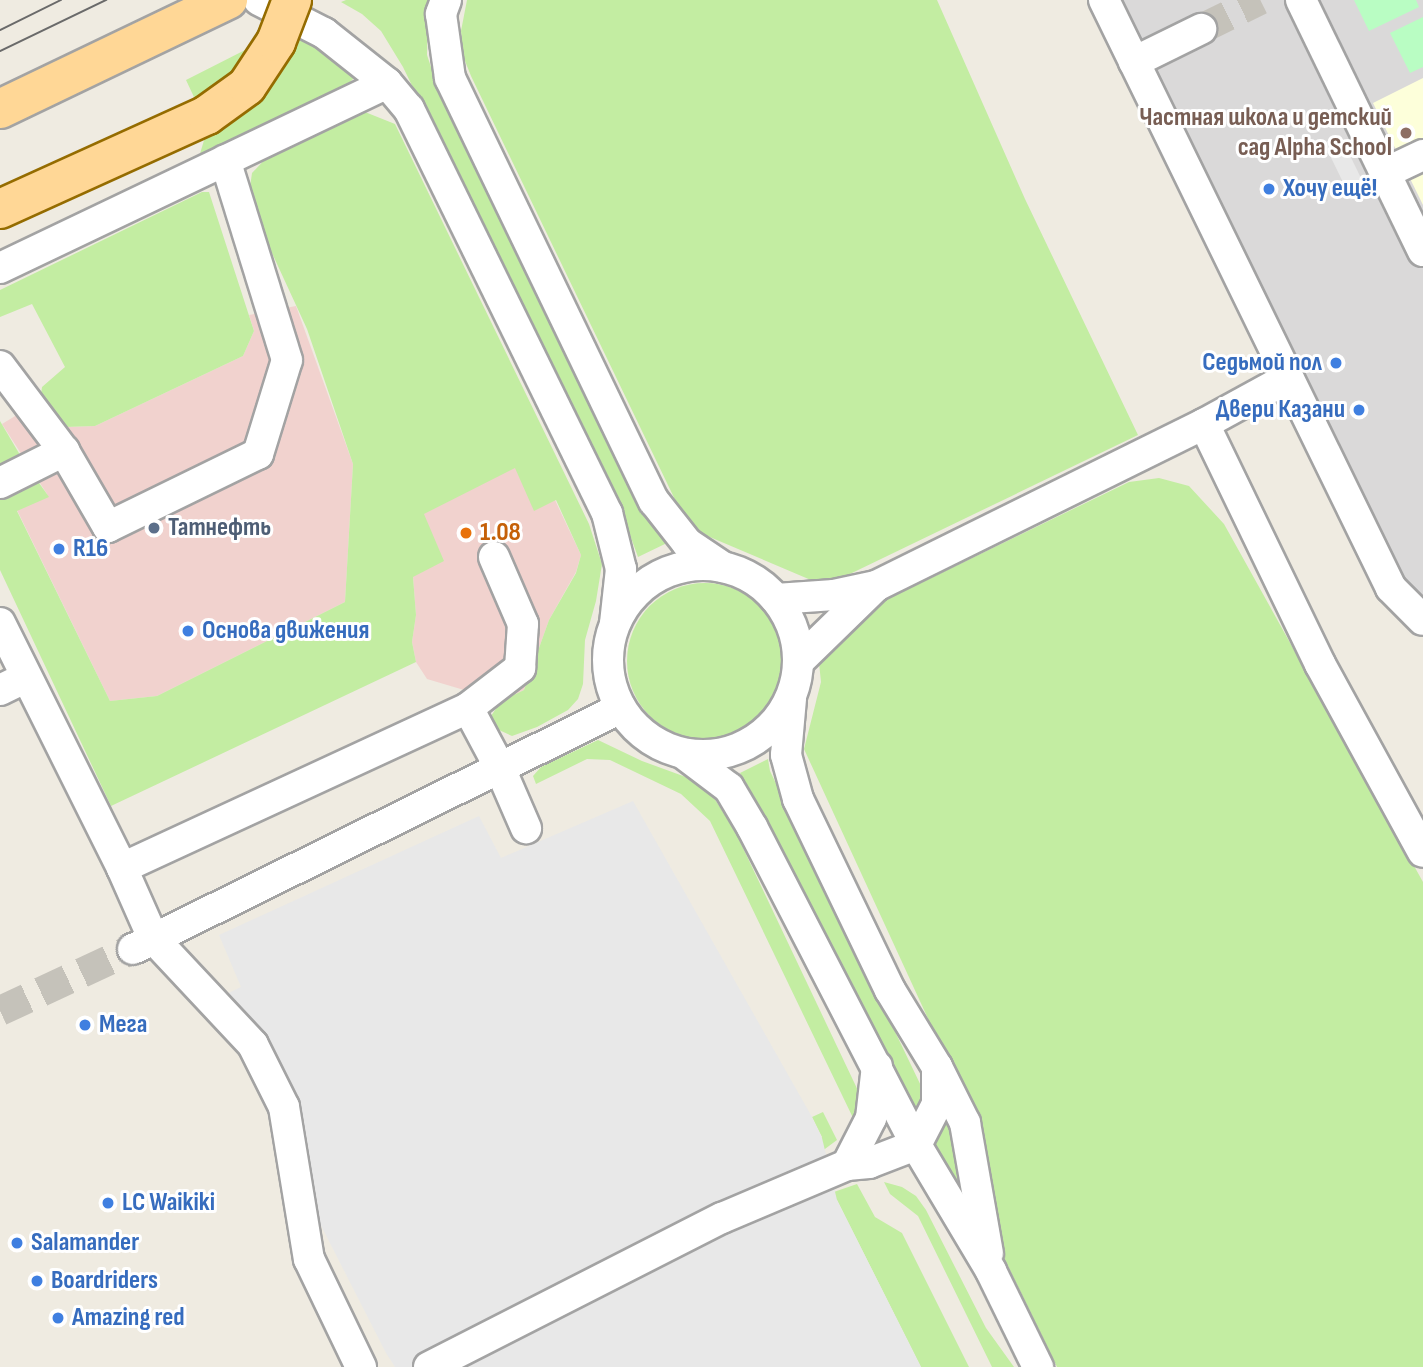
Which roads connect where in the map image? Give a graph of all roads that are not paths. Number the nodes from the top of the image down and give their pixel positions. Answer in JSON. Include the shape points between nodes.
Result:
{"nodes":[{"id":1,"x":228,"y":0,"type":"edge"},
{"id":2,"x":259,"y":0,"type":"edge"},
{"id":3,"x":292,"y":0,"type":"edge"},
{"id":4,"x":446,"y":0,"type":"edge"},
{"id":5,"x":1104,"y":0,"type":"edge"},
{"id":6,"x":1301,"y":0,"type":"edge"},
{"id":7,"x":1202,"y":29,"type":"tunnel mouth"},
{"id":8,"x":1134,"y":62,"type":"junction"},
{"id":9,"x":387,"y":83,"type":"junction"},
{"id":10,"x":0,"y":109,"type":"edge"},
{"id":11,"x":225,"y":160,"type":"junction"},
{"id":12,"x":1421,"y":162,"type":"edge"},
{"id":13,"x":1385,"y":173,"type":"junction"},
{"id":14,"x":0,"y":209,"type":"edge"},
{"id":15,"x":1423,"y":251,"type":"edge"},
{"id":16,"x":0,"y":268,"type":"edge"},
{"id":17,"x":0,"y":366,"type":"edge"},
{"id":18,"x":1288,"y":378,"type":"junction"},
{"id":19,"x":1204,"y":424,"type":"junction"},
{"id":20,"x":64,"y":451,"type":"junction"},
{"id":21,"x":0,"y":483,"type":"edge"},
{"id":22,"x":495,"y":557,"type":"dead end"},
{"id":23,"x":723,"y":567,"type":"junction"},
{"id":24,"x":876,"y":586,"type":"junction"},
{"id":25,"x":776,"y":599,"type":"junction"},
{"id":26,"x":1423,"y":620,"type":"edge"},
{"id":27,"x":615,"y":623,"type":"junction"},
{"id":28,"x":0,"y":624,"type":"edge"},
{"id":29,"x":799,"y":661,"type":"junction"},
{"id":30,"x":13,"y":684,"type":"edge"},
{"id":31,"x":791,"y":699,"type":"junction"},
{"id":32,"x":468,"y":708,"type":"junction"},
{"id":33,"x":621,"y":708,"type":"junction"},
{"id":34,"x":684,"y":754,"type":"junction"},
{"id":35,"x":499,"y":766,"type":"junction"},
{"id":36,"x":527,"y":828,"type":"dead end"},
{"id":37,"x":1423,"y":852,"type":"edge"},
{"id":38,"x":122,"y":868,"type":"junction"},
{"id":39,"x":143,"y":944,"type":"junction"},
{"id":40,"x":877,"y":1066,"type":"junction"},
{"id":41,"x":937,"y":1067,"type":"junction"},
{"id":42,"x":916,"y":1145,"type":"junction"},
{"id":43,"x":848,"y":1165,"type":"junction"},
{"id":44,"x":991,"y":1271,"type":"junction"},
{"id":45,"x":361,"y":1367,"type":"edge"},
{"id":46,"x":429,"y":1367,"type":"edge"},
{"id":47,"x":1038,"y":1367,"type":"edge"}],
"edges":[{"from":1,"to":10,"type":"main road"},
{"from":2,"to":9,"type":"street","via":[[324,33]]},
{"from":3,"to":14,"type":"main road","bridge":true,"via":[[276,42],[247,86],[206,115]]},
{"from":4,"to":23,"type":"street","via":[[441,14],[450,78],[650,492],[687,543]]},
{"from":5,"to":8,"type":"street"},
{"from":6,"to":13,"type":"street"},
{"from":7,"to":8,"type":"street"},
{"from":8,"to":18,"type":"street"},
{"from":9,"to":11,"type":"street"},
{"from":9,"to":27,"type":"street","via":[[409,109],[607,513],[621,569]]},
{"from":11,"to":16,"type":"street"},
{"from":11,"to":20,"type":"street","via":[[287,360],[258,454],[108,527]]},
{"from":12,"to":13,"type":"street"},
{"from":13,"to":15,"type":"street"},
{"from":17,"to":20,"type":"street"},
{"from":18,"to":19,"type":"street"},
{"from":18,"to":26,"type":"street","via":[[1391,588]]},
{"from":19,"to":24,"type":"street"},
{"from":19,"to":37,"type":"street","via":[[1320,664]]},
{"from":20,"to":21,"type":"street"},
{"from":22,"to":32,"type":"street","via":[[523,624],[520,668]]},
{"from":23,"to":25,"type":"street","via":[[752,579]]},
{"from":23,"to":27,"type":"street","via":[[690,566],[659,576],[633,596]]},
{"from":24,"to":25,"type":"street","via":[[834,595]]},
{"from":24,"to":29,"type":"street"},
{"from":25,"to":29,"type":"street","via":[[789,618]]},
{"from":27,"to":33,"type":"street","via":[[608,661]]},
{"from":28,"to":30,"type":"street"},
{"from":29,"to":31,"type":"street"},
{"from":30,"to":38,"type":"street"},
{"from":31,"to":34,"type":"street","via":[[773,726],[747,745],[716,755]]},
{"from":31,"to":41,"type":"street","via":[[786,755],[798,799],[890,990]]},
{"from":32,"to":35,"type":"street"},
{"from":32,"to":38,"type":"street"},
{"from":33,"to":34,"type":"street","via":[[637,729],[659,745]]},
{"from":33,"to":35,"type":"street"},
{"from":34,"to":40,"type":"street","via":[[729,788]]},
{"from":35,"to":36,"type":"street"},
{"from":35,"to":39,"type":"street"},
{"from":38,"to":39,"type":"street"},
{"from":39,"to":45,"type":"street","via":[[253,1045],[284,1107],[309,1259]]},
{"from":40,"to":42,"type":"street"},
{"from":40,"to":43,"type":"street","via":[[871,1118]]},
{"from":41,"to":42,"type":"street","via":[[937,1104]]},
{"from":41,"to":44,"type":"street","via":[[965,1123]]},
{"from":42,"to":43,"type":"street","via":[[869,1163]]},
{"from":42,"to":44,"type":"street"},
{"from":43,"to":46,"type":"street","via":[[722,1218]]},
{"from":44,"to":47,"type":"street"}]}
